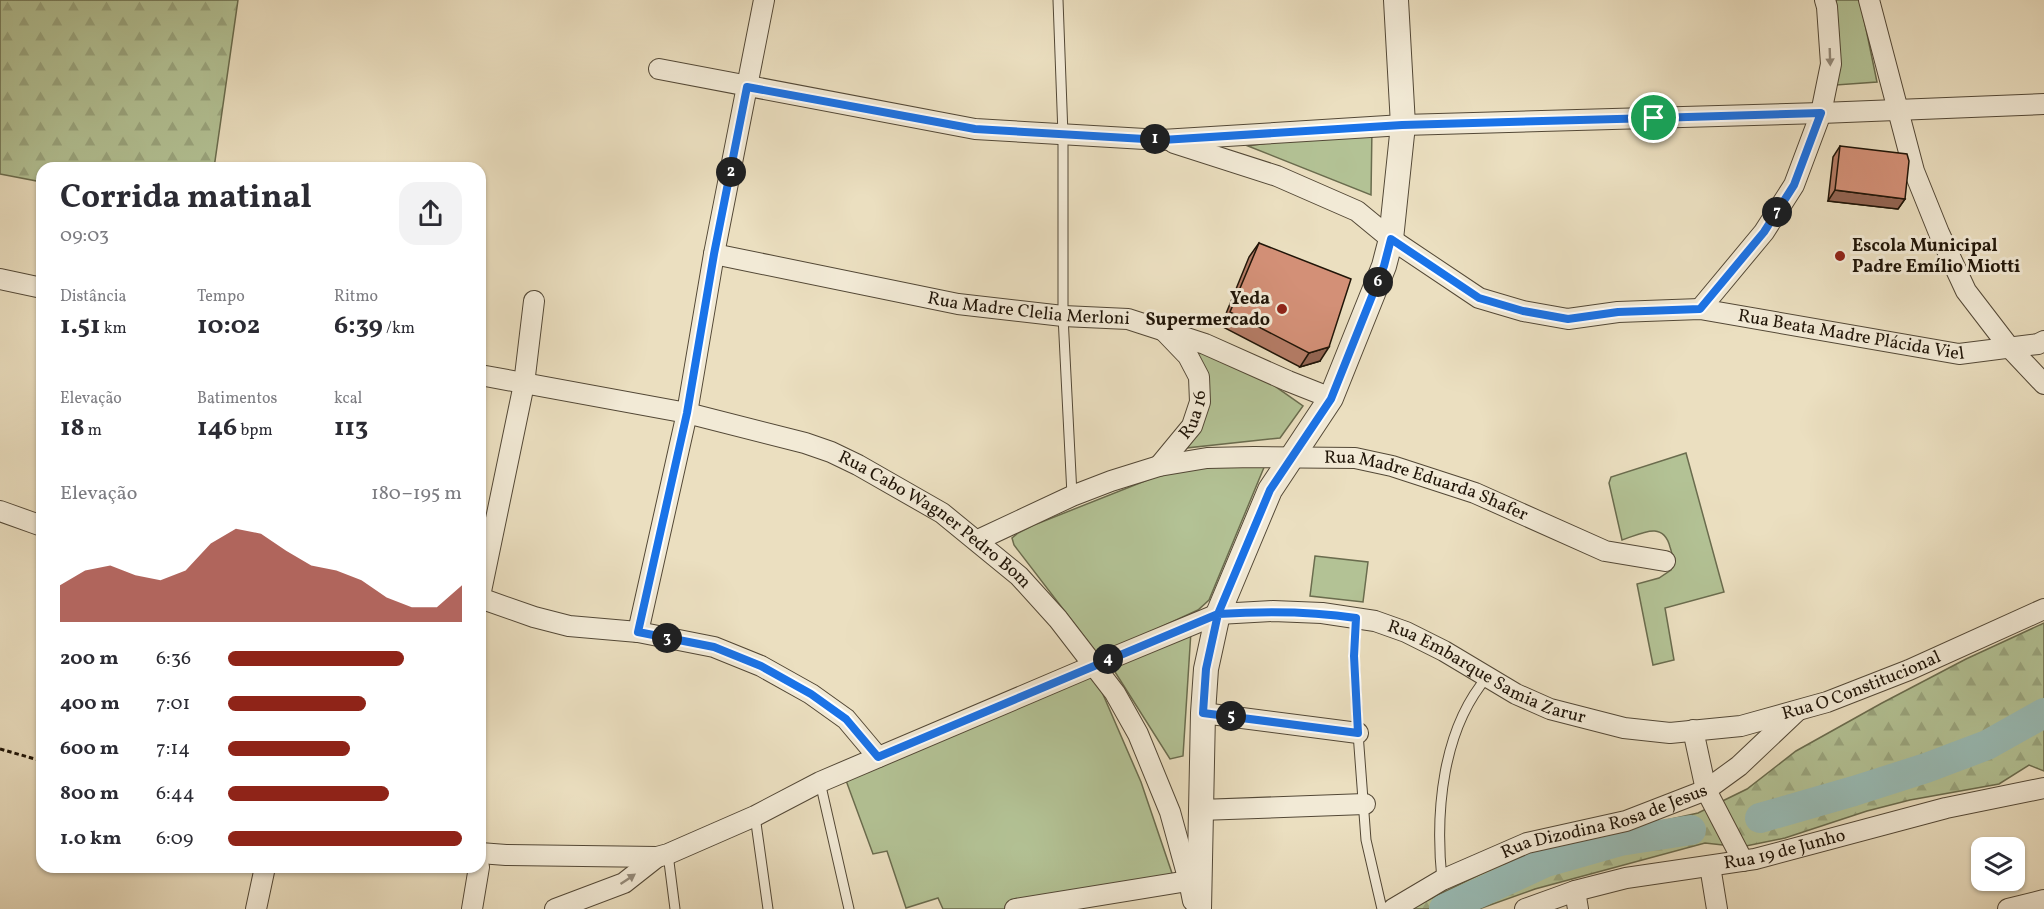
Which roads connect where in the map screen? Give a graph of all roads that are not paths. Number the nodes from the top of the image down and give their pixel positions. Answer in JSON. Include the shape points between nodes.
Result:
{"nodes":[{"id":1,"x":764,"y":0,"type":"edge"},
{"id":2,"x":1058,"y":0,"type":"edge"},
{"id":3,"x":1396,"y":0,"type":"edge"},
{"id":4,"x":1825,"y":0,"type":"edge"},
{"id":5,"x":1869,"y":0,"type":"edge"},
{"id":6,"x":659,"y":69,"type":"dead end"},
{"id":7,"x":747,"y":87,"type":"junction"},
{"id":8,"x":2044,"y":104,"type":"edge"},
{"id":9,"x":1897,"y":109,"type":"junction"},
{"id":10,"x":1821,"y":113,"type":"junction"},
{"id":11,"x":1402,"y":125,"type":"junction"},
{"id":12,"x":1063,"y":135,"type":"junction"},
{"id":13,"x":1162,"y":140,"type":"junction"},
{"id":14,"x":1391,"y":239,"type":"junction"},
{"id":15,"x":714,"y":254,"type":"junction"},
{"id":16,"x":0,"y":279,"type":"edge"},
{"id":17,"x":36,"y":287,"type":"edge"},
{"id":18,"x":534,"y":301,"type":"dead end"},
{"id":19,"x":1700,"y":309,"type":"junction"},
{"id":20,"x":1063,"y":316,"type":"junction"},
{"id":21,"x":1162,"y":329,"type":"junction"},
{"id":22,"x":2044,"y":341,"type":"edge"},
{"id":23,"x":2009,"y":347,"type":"junction"},
{"id":24,"x":486,"y":376,"type":"edge"},
{"id":25,"x":524,"y":384,"type":"junction"},
{"id":26,"x":2044,"y":384,"type":"edge"},
{"id":27,"x":1331,"y":399,"type":"junction"},
{"id":28,"x":687,"y":413,"type":"junction"},
{"id":29,"x":1291,"y":458,"type":"junction"},
{"id":30,"x":1159,"y":466,"type":"junction"},
{"id":31,"x":1072,"y":496,"type":"junction"},
{"id":32,"x":0,"y":511,"type":"edge"},
{"id":33,"x":36,"y":524,"type":"edge"},
{"id":34,"x":978,"y":540,"type":"junction"},
{"id":35,"x":1665,"y":561,"type":"dead end"},
{"id":36,"x":486,"y":568,"type":"edge"},
{"id":37,"x":486,"y":599,"type":"edge"},
{"id":38,"x":2044,"y":609,"type":"edge"},
{"id":39,"x":1218,"y":614,"type":"junction"},
{"id":40,"x":1356,"y":618,"type":"junction"},
{"id":41,"x":638,"y":632,"type":"junction"},
{"id":42,"x":1095,"y":665,"type":"junction"},
{"id":43,"x":1488,"y":676,"type":"junction"},
{"id":44,"x":1798,"y":710,"type":"junction"},
{"id":45,"x":1203,"y":713,"type":"junction"},
{"id":46,"x":1693,"y":730,"type":"junction"},
{"id":47,"x":1358,"y":733,"type":"junction"},
{"id":48,"x":1670,"y":733,"type":"joint"},
{"id":49,"x":878,"y":757,"type":"junction"},
{"id":50,"x":820,"y":782,"type":"junction"},
{"id":51,"x":2044,"y":788,"type":"edge"},
{"id":52,"x":1707,"y":790,"type":"junction"},
{"id":53,"x":1365,"y":804,"type":"junction"},
{"id":54,"x":1200,"y":810,"type":"junction"},
{"id":55,"x":755,"y":816,"type":"junction"},
{"id":56,"x":662,"y":855,"type":"junction"},
{"id":57,"x":486,"y":859,"type":"edge"},
{"id":58,"x":1743,"y":861,"type":"junction"},
{"id":59,"x":1710,"y":866,"type":"junction"},
{"id":60,"x":264,"y":873,"type":"edge"},
{"id":61,"x":478,"y":873,"type":"edge"},
{"id":62,"x":1194,"y":880,"type":"junction"},
{"id":63,"x":1442,"y":880,"type":"junction"},
{"id":64,"x":1576,"y":900,"type":"edge"},
{"id":65,"x":2044,"y":900,"type":"edge"},
{"id":66,"x":576,"y":905,"type":"edge"},
{"id":67,"x":256,"y":909,"type":"edge"},
{"id":68,"x":472,"y":909,"type":"edge"},
{"id":69,"x":555,"y":909,"type":"edge"},
{"id":70,"x":675,"y":909,"type":"edge"},
{"id":71,"x":768,"y":909,"type":"edge"},
{"id":72,"x":849,"y":909,"type":"edge"},
{"id":73,"x":1015,"y":909,"type":"edge"},
{"id":74,"x":1194,"y":909,"type":"edge"},
{"id":75,"x":1199,"y":909,"type":"edge"},
{"id":76,"x":1382,"y":909,"type":"edge"},
{"id":77,"x":1393,"y":909,"type":"edge"},
{"id":78,"x":1525,"y":909,"type":"edge"},
{"id":79,"x":1717,"y":909,"type":"edge"},
{"id":80,"x":2008,"y":909,"type":"edge"}],
"edges":[{"from":1,"to":7,"type":"street"},
{"from":2,"to":12,"type":"lane"},
{"from":3,"to":11,"type":"street"},
{"from":4,"to":10,"type":"street","one_way":true,"via":[[1831,64]]},
{"from":5,"to":9,"type":"street"},
{"from":6,"to":7,"type":"street"},
{"from":7,"to":12,"type":"street","via":[[975,129]]},
{"from":7,"to":15,"type":"street"},
{"from":8,"to":9,"type":"street"},
{"from":9,"to":10,"type":"street"},
{"from":9,"to":23,"type":"street","via":[[1914,171],[1966,291]]},
{"from":10,"to":11,"type":"street"},
{"from":10,"to":19,"type":"street","via":[[1794,185],[1764,232]]},
{"from":11,"to":13,"type":"street"},
{"from":11,"to":14,"type":"street"},
{"from":12,"to":13,"type":"street"},
{"from":12,"to":20,"type":"lane"},
{"from":13,"to":14,"type":"street","name":"Rua Beata Madre Plácida Viel","via":[[1316,192],[1357,211]]},
{"from":14,"to":19,"type":"street","name":"Rua Beata Madre Plácida Viel","via":[[1479,298],[1523,311],[1568,319],[1618,312]]},
{"from":14,"to":27,"type":"street"},
{"from":15,"to":20,"type":"street","name":"Rua Madre Clelia Merloni","via":[[958,304]]},
{"from":15,"to":28,"type":"street"},
{"from":16,"to":17,"type":"street"},
{"from":18,"to":25,"type":"street"},
{"from":19,"to":23,"type":"street","name":"Rua Beata Madre Plácida Viel","via":[[1959,354]]},
{"from":20,"to":21,"type":"street","name":"Rua Madre Clelia Merloni","via":[[1128,319]]},
{"from":20,"to":31,"type":"lane"},
{"from":21,"to":27,"type":"street","name":"Rua Madre Clelia Merloni"},
{"from":21,"to":30,"type":"street","name":"Rua 16","via":[[1188,356],[1199,377],[1200,402],[1191,426]]},
{"from":22,"to":23,"type":"street","name":"Rua Beata Madre Plácida Viel"},
{"from":23,"to":26,"type":"street"},
{"from":24,"to":25,"type":"street","name":"Rua Cabo Wagner Pedro Bom"},
{"from":25,"to":28,"type":"street","name":"Rua Cabo Wagner Pedro Bom"},
{"from":25,"to":36,"type":"street"},
{"from":27,"to":29,"type":"street"},
{"from":28,"to":34,"type":"street","name":"Rua Cabo Wagner Pedro Bom","via":[[831,452],[942,513]]},
{"from":28,"to":41,"type":"street"},
{"from":29,"to":30,"type":"street","name":"Rua Madre Eduarda Shafer","via":[[1207,458]]},
{"from":29,"to":35,"type":"street","name":"Rua Madre Eduarda Shafer","via":[[1355,458],[1392,466],[1475,493],[1605,551]]},
{"from":29,"to":39,"type":"street","via":[[1270,490]]},
{"from":30,"to":31,"type":"street","name":"Rua Madre Eduarda Shafer"},
{"from":31,"to":34,"type":"street","name":"Rua Madre Eduarda Shafer"},
{"from":32,"to":33,"type":"street"},
{"from":34,"to":42,"type":"street","name":"Rua Cabo Wagner Pedro Bom","via":[[1019,576]]},
{"from":37,"to":41,"type":"street","via":[[569,626]]},
{"from":38,"to":44,"type":"street","name":"Rua O Constitucional","via":[[1909,670]]},
{"from":39,"to":40,"type":"street","name":"Rua Embarque Samia Zarur","via":[[1274,611]]},
{"from":39,"to":42,"type":"street","name":"Rua Embarque Samia Zarur"},
{"from":39,"to":45,"type":"street","via":[[1206,669]]},
{"from":40,"to":43,"type":"street","name":"Rua Embarque Samia Zarur","via":[[1406,632]]},
{"from":40,"to":47,"type":"lane"},
{"from":41,"to":49,"type":"street","via":[[714,647],[761,666],[846,719]]},
{"from":42,"to":49,"type":"street","name":"Rua Embarque Samia Zarur"},
{"from":42,"to":62,"type":"street","name":"Rua Cabo Wagner Pedro Bom","via":[[1137,734]]},
{"from":43,"to":48,"type":"street","name":"Rua Embarque Samia Zarur","via":[[1550,709],[1624,728]]},
{"from":43,"to":63,"type":"lane","via":[[1474,693],[1449,753],[1441,803]]},
{"from":44,"to":46,"type":"street","name":"Rua O Constitucional","via":[[1741,726]]},
{"from":44,"to":52,"type":"street","name":"Rua Dizodina Rosa de Jesus","via":[[1739,766]]},
{"from":45,"to":47,"type":"street"},
{"from":45,"to":54,"type":"street"},
{"from":46,"to":48,"type":"street","name":"Rua O Constitucional"},
{"from":46,"to":52,"type":"street"},
{"from":47,"to":53,"type":"lane"},
{"from":49,"to":50,"type":"street","name":"Rua Embarque Samia Zarur"},
{"from":50,"to":55,"type":"street","name":"Rua Embarque Samia Zarur"},
{"from":50,"to":72,"type":"lane"},
{"from":51,"to":58,"type":"street","name":"Rua 19 de Junho","via":[[1946,808]]},
{"from":52,"to":58,"type":"street"},
{"from":52,"to":63,"type":"street","name":"Rua Dizodina Rosa de Jesus","via":[[1626,821],[1527,843]]},
{"from":53,"to":54,"type":"street"},
{"from":53,"to":76,"type":"lane","via":[[1366,840]]},
{"from":54,"to":62,"type":"street"},
{"from":55,"to":56,"type":"street","name":"Rua Embarque Samia Zarur"},
{"from":55,"to":71,"type":"lane"},
{"from":56,"to":57,"type":"street"},
{"from":66,"to":56,"type":"street","one_way":true,"via":[[624,883]]},
{"from":56,"to":70,"type":"lane"},
{"from":58,"to":59,"type":"street","name":"Rua 19 de Junho"},
{"from":59,"to":64,"type":"street","name":"Rua 19 de Junho","via":[[1626,878]]},
{"from":59,"to":79,"type":"street"},
{"from":60,"to":67,"type":"street"},
{"from":61,"to":68,"type":"street"},
{"from":62,"to":73,"type":"street"},
{"from":62,"to":74,"type":"street","name":"Rua Cabo Wagner Pedro Bom"},
{"from":62,"to":75,"type":"street"},
{"from":63,"to":77,"type":"street","name":"Rua Dizodina Rosa de Jesus"},
{"from":64,"to":78,"type":"street","name":"Rua 19 de Junho"},
{"from":65,"to":80,"type":"street"},
{"from":66,"to":69,"type":"street"}]}
